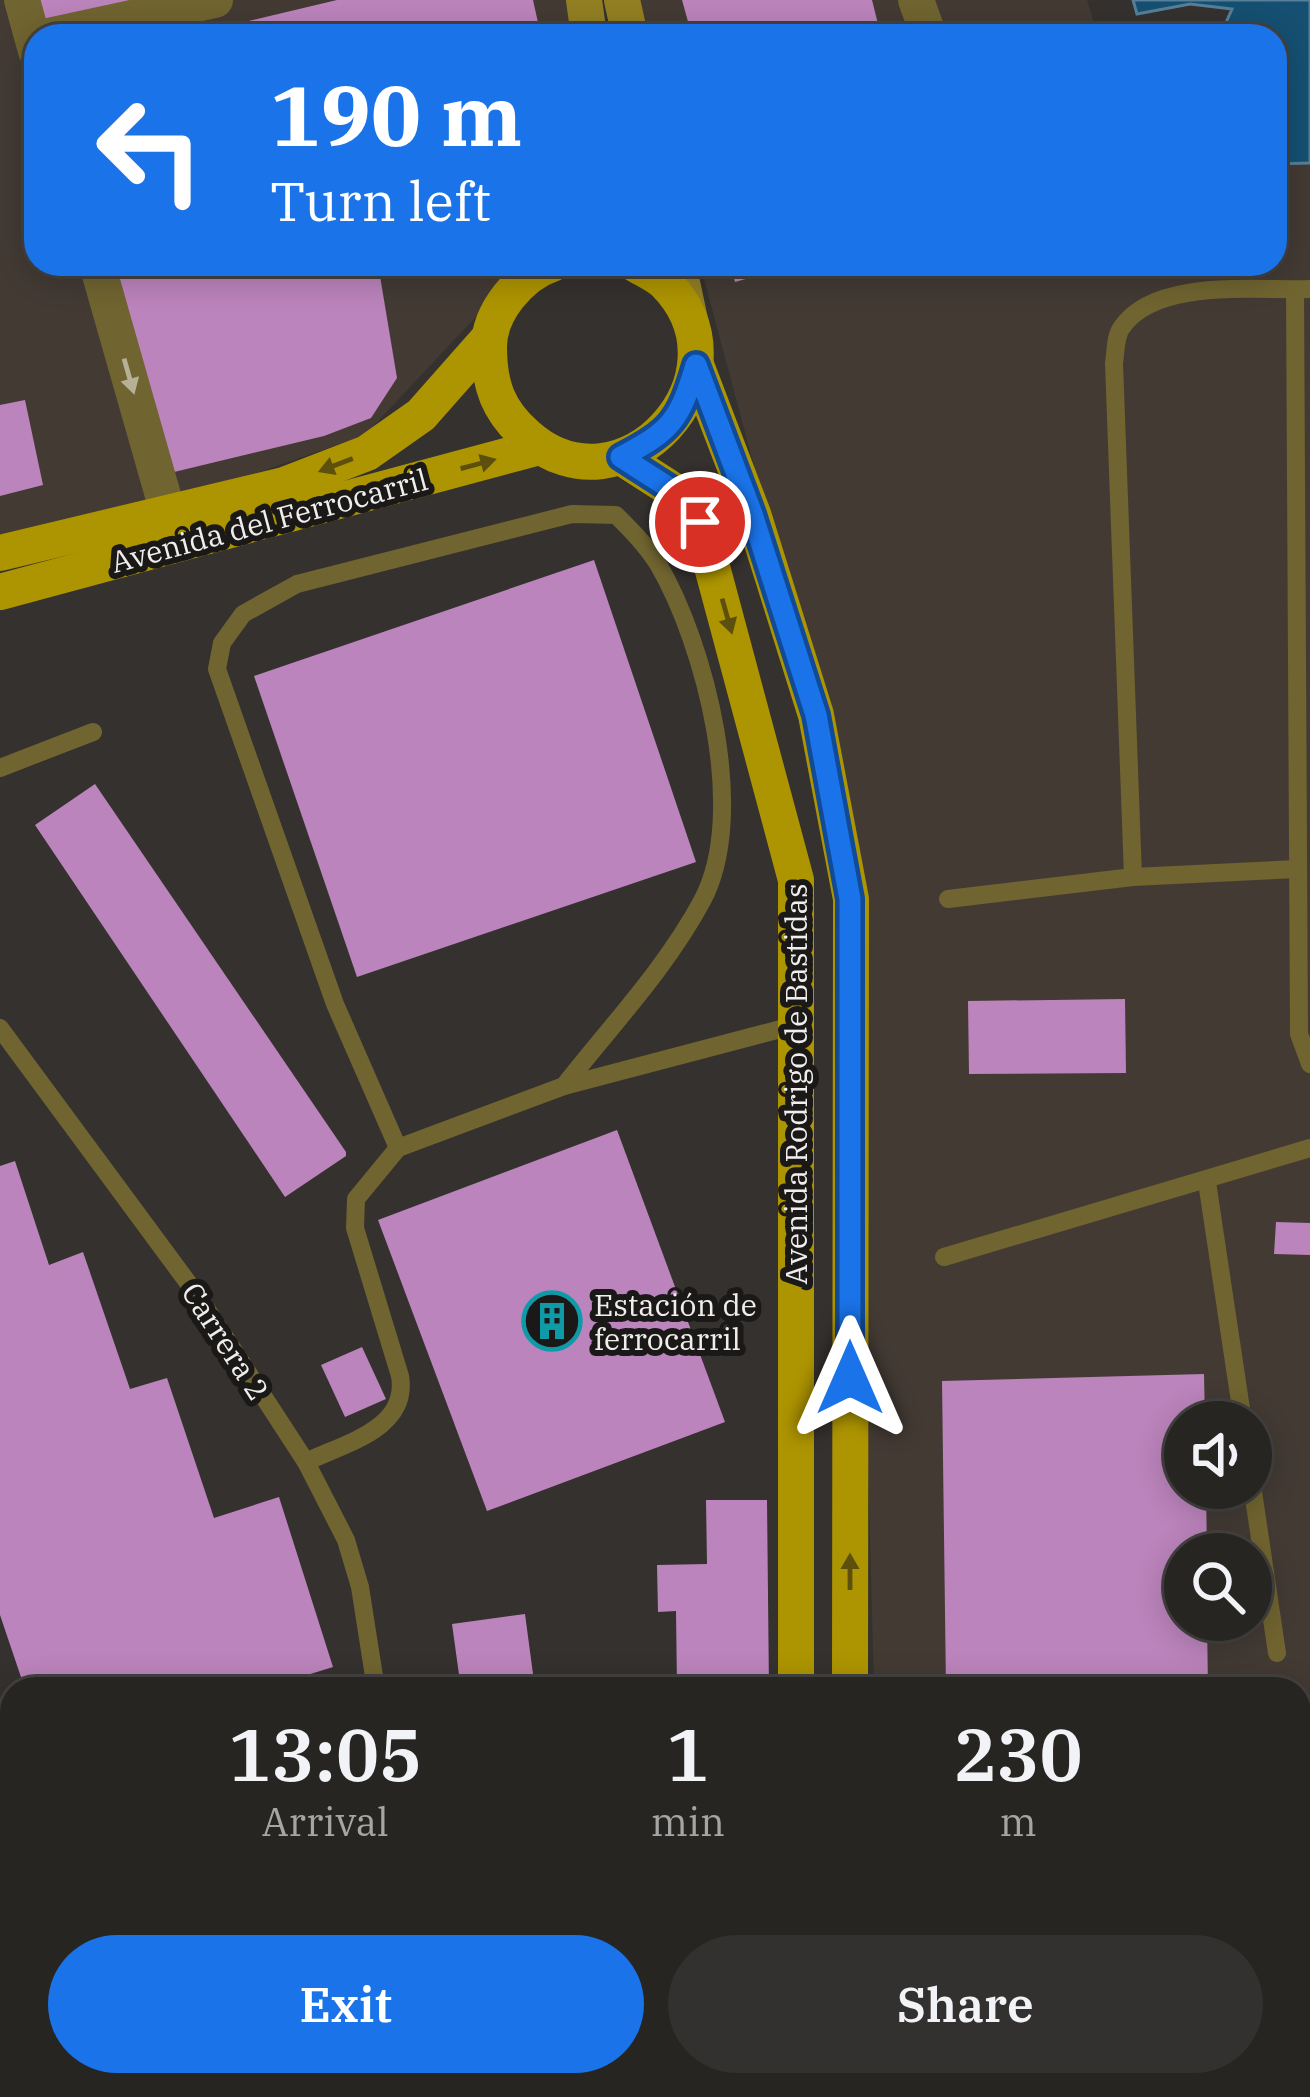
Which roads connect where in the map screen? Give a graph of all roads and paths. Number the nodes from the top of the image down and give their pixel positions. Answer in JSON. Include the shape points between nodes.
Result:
{"nodes":[{"id":1,"x":215,"y":0,"type":"edge"},
{"id":2,"x":112,"y":24,"type":"edge"},
{"id":3,"x":100,"y":276,"type":"edge"},
{"id":4,"x":531,"y":276,"type":"edge"},
{"id":5,"x":654,"y":276,"type":"edge"},
{"id":6,"x":681,"y":276,"type":"edge"},
{"id":7,"x":1302,"y":289,"type":"edge"},
{"id":8,"x":691,"y":324,"type":"junction"},
{"id":9,"x":489,"y":338,"type":"junction"},
{"id":10,"x":696,"y":365,"type":"junction"},
{"id":11,"x":539,"y":447,"type":"junction"},
{"id":12,"x":621,"y":457,"type":"junction"},
{"id":13,"x":168,"y":513,"type":"junction"},
{"id":14,"x":0,"y":553,"type":"edge"},
{"id":15,"x":0,"y":592,"type":"edge"},
{"id":16,"x":93,"y":732,"type":"dead end"},
{"id":17,"x":0,"y":768,"type":"edge"},
{"id":18,"x":1298,"y":869,"type":"junction"},
{"id":19,"x":1133,"y":877,"type":"junction"},
{"id":20,"x":948,"y":898,"type":"dead end"},
{"id":21,"x":796,"y":1024,"type":"junction"},
{"id":22,"x":0,"y":1028,"type":"edge"},
{"id":23,"x":1310,"y":1064,"type":"edge"},
{"id":24,"x":564,"y":1086,"type":"junction"},
{"id":25,"x":398,"y":1148,"type":"junction"},
{"id":26,"x":1310,"y":1148,"type":"edge"},
{"id":27,"x":1207,"y":1181,"type":"junction"},
{"id":28,"x":944,"y":1257,"type":"dead end"},
{"id":29,"x":1240,"y":1401,"type":"edge"},
{"id":30,"x":306,"y":1462,"type":"junction"},
{"id":31,"x":1256,"y":1509,"type":"edge"},
{"id":32,"x":1277,"y":1653,"type":"dead end"},
{"id":33,"x":374,"y":1677,"type":"edge"},
{"id":34,"x":796,"y":1677,"type":"edge"},
{"id":35,"x":850,"y":1677,"type":"edge"}],
"edges":[{"from":1,"to":2,"type":"street"},
{"from":3,"to":13,"type":"street","one_way":true},
{"from":4,"to":9,"type":"main road","name":"Avenida del Ferrocarril","via":[[506,299]]},
{"from":5,"to":8,"type":"main road"},
{"from":6,"to":8,"type":"street"},
{"from":7,"to":18,"type":"lane"},
{"from":7,"to":19,"type":"lane","via":[[1169,294],[1143,304],[1118,331]]},
{"from":8,"to":10,"type":"main road","name":"Avenida Rodrigo de Bastidas"},
{"from":9,"to":11,"type":"main road","via":[[490,381],[508,419]]},
{"from":9,"to":13,"type":"main road","name":"Avenida del Ferrocarril","one_way":true,"via":[[421,415],[367,453],[284,485]]},
{"from":10,"to":12,"type":"main road","via":[[684,406],[658,438]]},
{"from":35,"to":10,"type":"main road","name":"Avenida Rodrigo de Bastidas","one_way":true,"via":[[850,899],[816,715]]},
{"from":11,"to":12,"type":"main road","via":[[579,461]]},
{"from":15,"to":11,"type":"main road","name":"Avenida del Ferrocarril","one_way":true},
{"from":12,"to":21,"type":"main road","name":"Avenida Rodrigo de Bastidas","one_way":true,"via":[[674,491],[700,522],[796,880]]},
{"from":13,"to":14,"type":"main road","name":"Avenida del Ferrocarril"},
{"from":16,"to":17,"type":"lane"},
{"from":18,"to":19,"type":"lane"},
{"from":18,"to":23,"type":"lane","via":[[1299,1034]]},
{"from":19,"to":20,"type":"lane"},
{"from":21,"to":24,"type":"lane"},
{"from":21,"to":34,"type":"main road","name":"Avenida Rodrigo de Bastidas"},
{"from":22,"to":30,"type":"lane","name":"Carrera 2","via":[[200,1299]]},
{"from":24,"to":25,"type":"lane"},
{"from":24,"to":25,"type":"lane","via":[[704,898],[718,851],[718,749],[692,639],[658,565],[616,515],[572,514],[297,584],[243,614],[222,643],[217,669],[335,1004]]},
{"from":25,"to":30,"type":"lane","via":[[356,1199],[355,1228],[400,1376],[397,1412]]},
{"from":26,"to":27,"type":"lane"},
{"from":27,"to":28,"type":"lane"},
{"from":27,"to":29,"type":"lane"},
{"from":30,"to":33,"type":"lane","name":"Carrera 2","via":[[346,1540]]},
{"from":31,"to":32,"type":"lane"}]}
